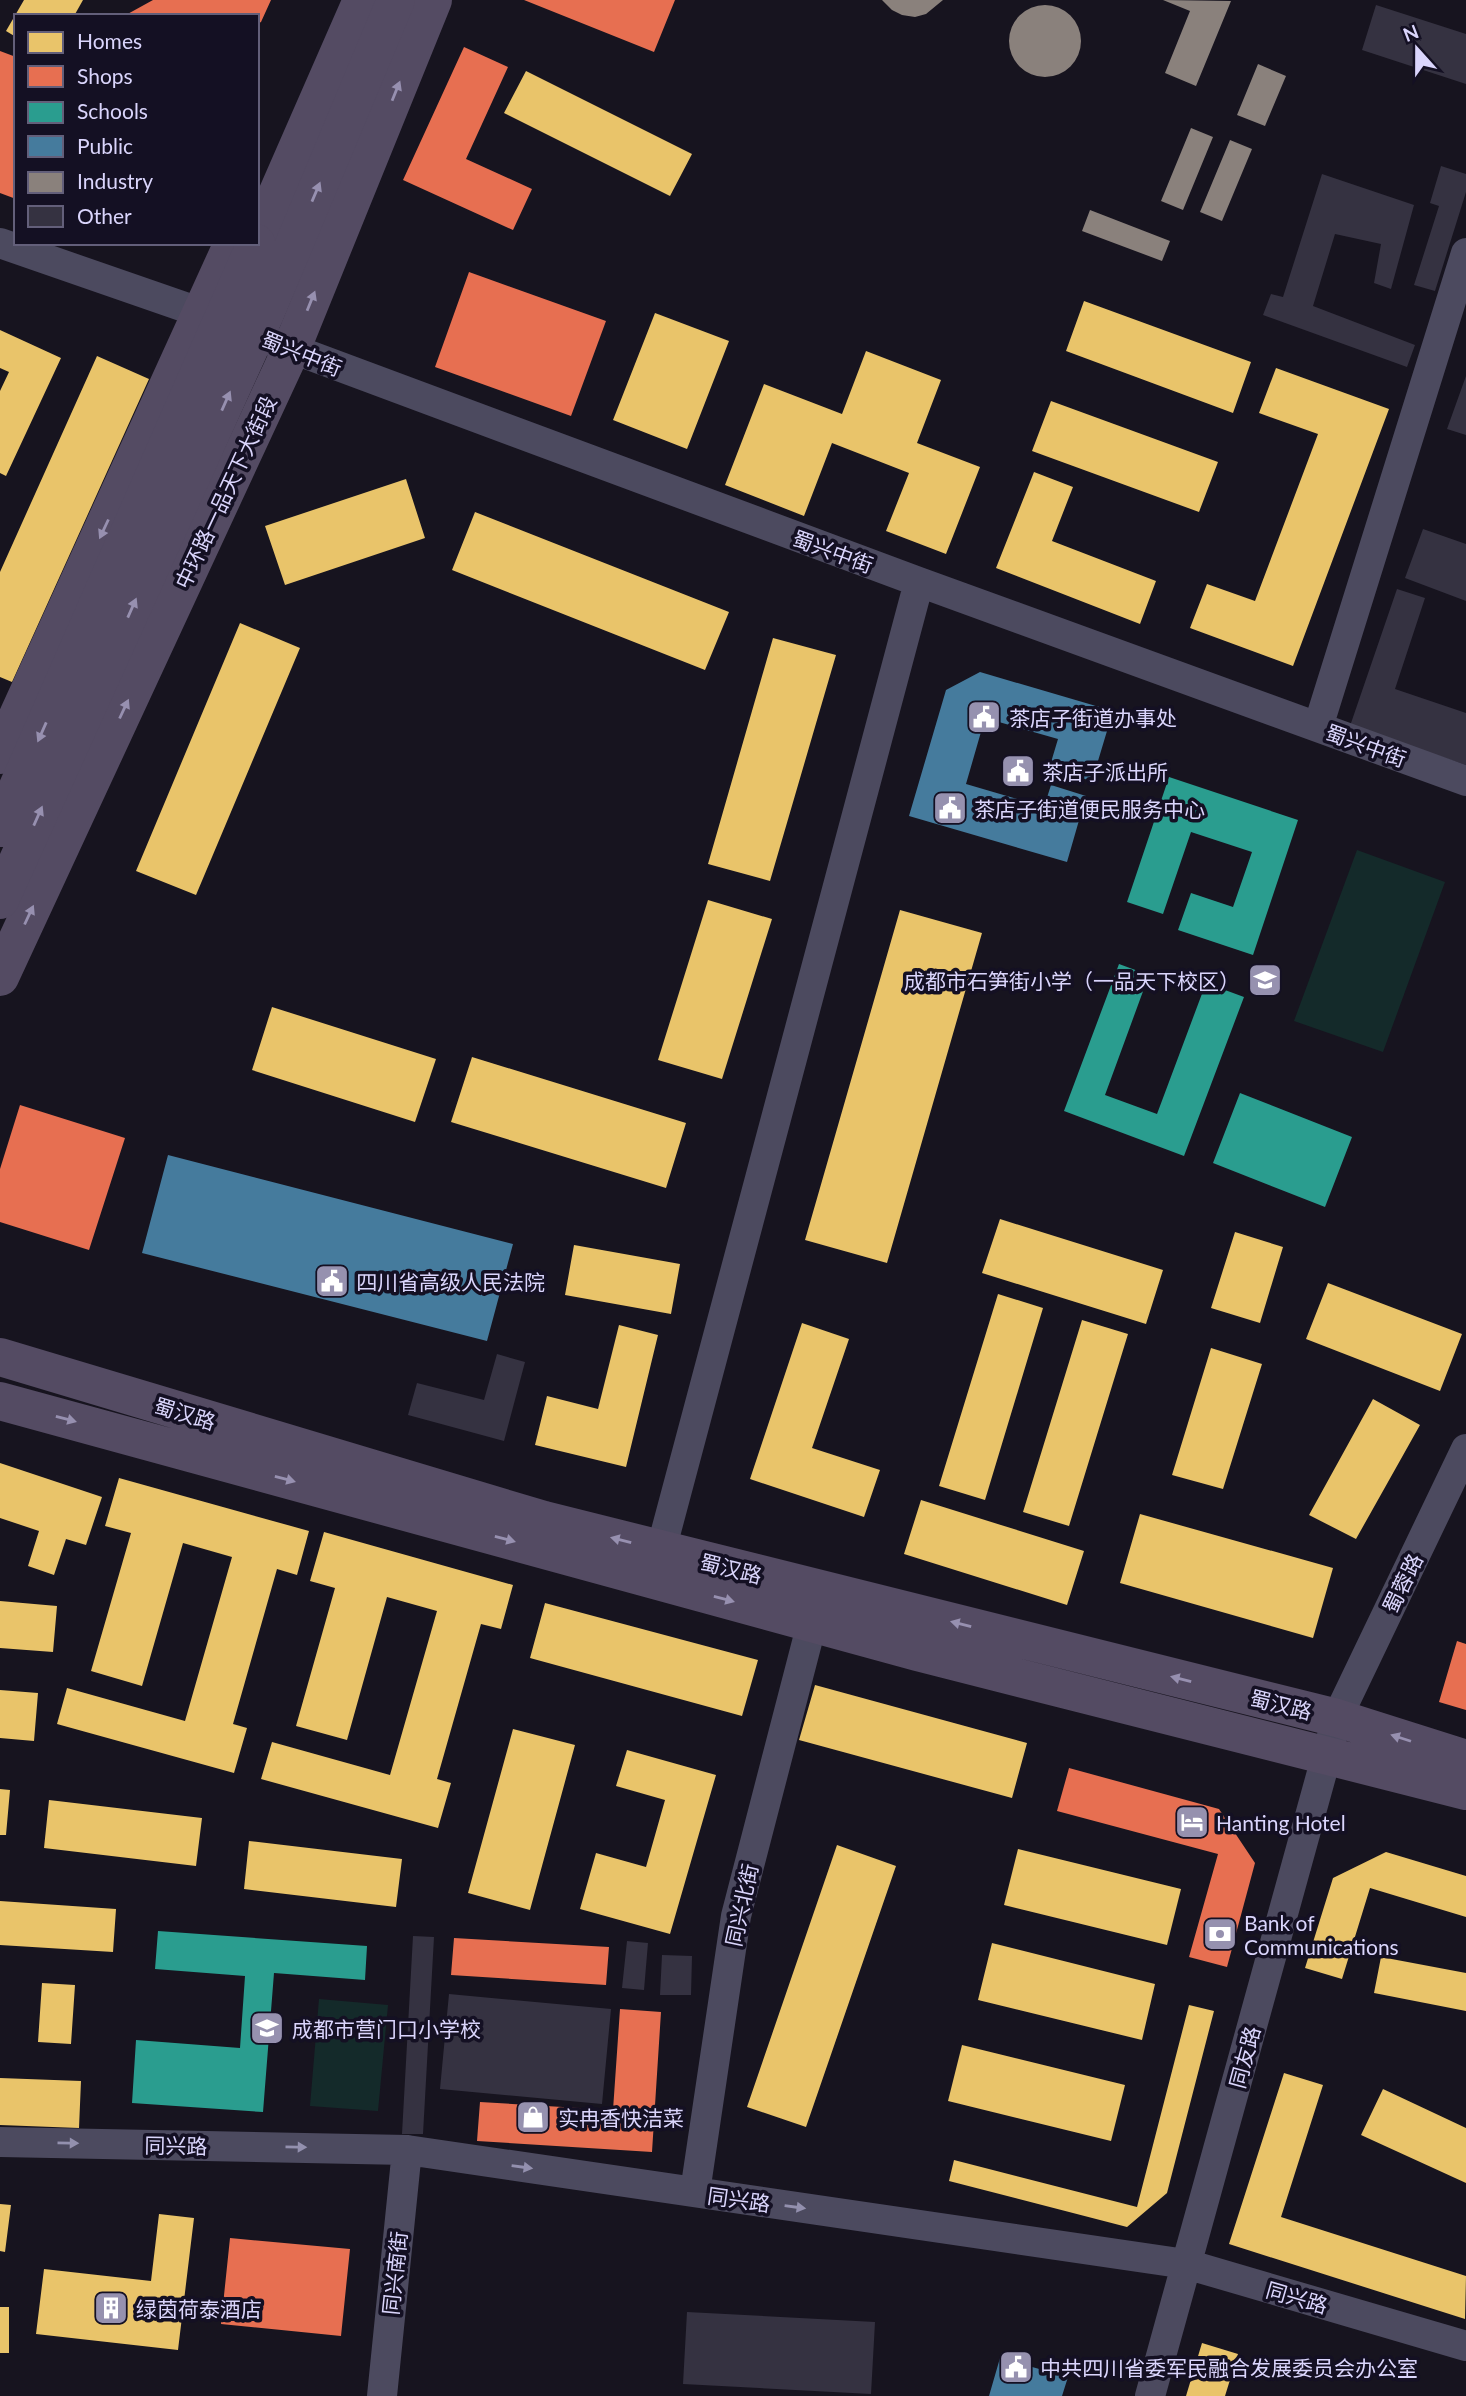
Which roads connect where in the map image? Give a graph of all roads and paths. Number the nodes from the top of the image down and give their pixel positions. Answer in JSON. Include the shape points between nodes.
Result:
{"nodes":[{"id":1,"x":337,"y":0,"type":"edge"},
{"id":2,"x":362,"y":0,"type":"edge"},
{"id":3,"x":396,"y":0,"type":"edge"},
{"id":4,"x":433,"y":0,"type":"edge"},
{"id":5,"x":259,"y":181,"type":"edge"},
{"id":6,"x":259,"y":237,"type":"edge"},
{"id":7,"x":0,"y":243,"type":"edge"},
{"id":8,"x":232,"y":245,"type":"edge"},
{"id":9,"x":256,"y":245,"type":"edge"},
{"id":10,"x":1466,"y":253,"type":"edge"},
{"id":11,"x":203,"y":312,"type":"junction"},
{"id":12,"x":291,"y":350,"type":"junction"},
{"id":13,"x":919,"y":582,"type":"junction"},
{"id":14,"x":1318,"y":727,"type":"junction"},
{"id":15,"x":0,"y":755,"type":"edge"},
{"id":16,"x":1466,"y":781,"type":"edge"},
{"id":17,"x":0,"y":828,"type":"edge"},
{"id":18,"x":0,"y":900,"type":"edge"},
{"id":19,"x":0,"y":977,"type":"edge"},
{"id":20,"x":0,"y":1357,"type":"edge"},
{"id":21,"x":0,"y":1402,"type":"edge"},
{"id":22,"x":1466,"y":1449,"type":"edge"},
{"id":23,"x":661,"y":1550,"type":"junction"},
{"id":24,"x":811,"y":1623,"type":"junction"},
{"id":25,"x":1337,"y":1717,"type":"junction"},
{"id":26,"x":1327,"y":1756,"type":"junction"},
{"id":27,"x":1466,"y":1759,"type":"edge"},
{"id":28,"x":1466,"y":1791,"type":"edge"},
{"id":29,"x":0,"y":2142,"type":"edge"},
{"id":30,"x":407,"y":2150,"type":"junction"},
{"id":31,"x":695,"y":2192,"type":"junction"},
{"id":32,"x":1186,"y":2264,"type":"junction"},
{"id":33,"x":1466,"y":2346,"type":"edge"},
{"id":34,"x":382,"y":2396,"type":"edge"},
{"id":35,"x":1150,"y":2396,"type":"edge"}],
"edges":[{"from":1,"to":5,"type":"main road"},
{"from":2,"to":6,"type":"main road"},
{"from":18,"to":3,"type":"main road","one_way":true,"bridge":true,"via":[[265,314]]},
{"from":12,"to":4,"type":"main road","name":"中环路一品天下大街段","one_way":true},
{"from":7,"to":11,"type":"street","name":"蜀兴中街"},
{"from":8,"to":11,"type":"main road"},
{"from":9,"to":17,"type":"main road","one_way":true,"bridge":true},
{"from":10,"to":14,"type":"street"},
{"from":11,"to":12,"type":"street","name":"蜀兴中街"},
{"from":11,"to":15,"type":"main road","one_way":true},
{"from":12,"to":13,"type":"street","name":"蜀兴中街"},
{"from":19,"to":12,"type":"main road","name":"中环路一品天下大街段","one_way":true},
{"from":13,"to":14,"type":"street","name":"蜀兴中街"},
{"from":13,"to":23,"type":"street"},
{"from":14,"to":16,"type":"street","name":"蜀兴中街"},
{"from":23,"to":20,"type":"main road","name":"蜀汉路","one_way":true,"via":[[544,1520]]},
{"from":21,"to":24,"type":"main road","name":"蜀汉路","one_way":true},
{"from":22,"to":25,"type":"street","name":"蜀蓉路"},
{"from":25,"to":23,"type":"main road","name":"蜀汉路","one_way":true},
{"from":24,"to":26,"type":"main road","name":"蜀汉路"},
{"from":24,"to":31,"type":"street","name":"同兴北街","via":[[736,1916]]},
{"from":25,"to":26,"type":"street","name":"同友路"},
{"from":27,"to":25,"type":"main road","name":"蜀汉路","one_way":true},
{"from":26,"to":28,"type":"main road","name":"蜀汉路"},
{"from":26,"to":32,"type":"street","name":"同友路"},
{"from":29,"to":30,"type":"street","name":"同兴路","one_way":true},
{"from":30,"to":31,"type":"street","name":"同兴路","one_way":true},
{"from":30,"to":34,"type":"street","name":"同兴南街"},
{"from":31,"to":32,"type":"street","name":"同兴路","one_way":true},
{"from":32,"to":33,"type":"street","name":"同兴路"},
{"from":32,"to":35,"type":"street","name":"同友路"}]}
